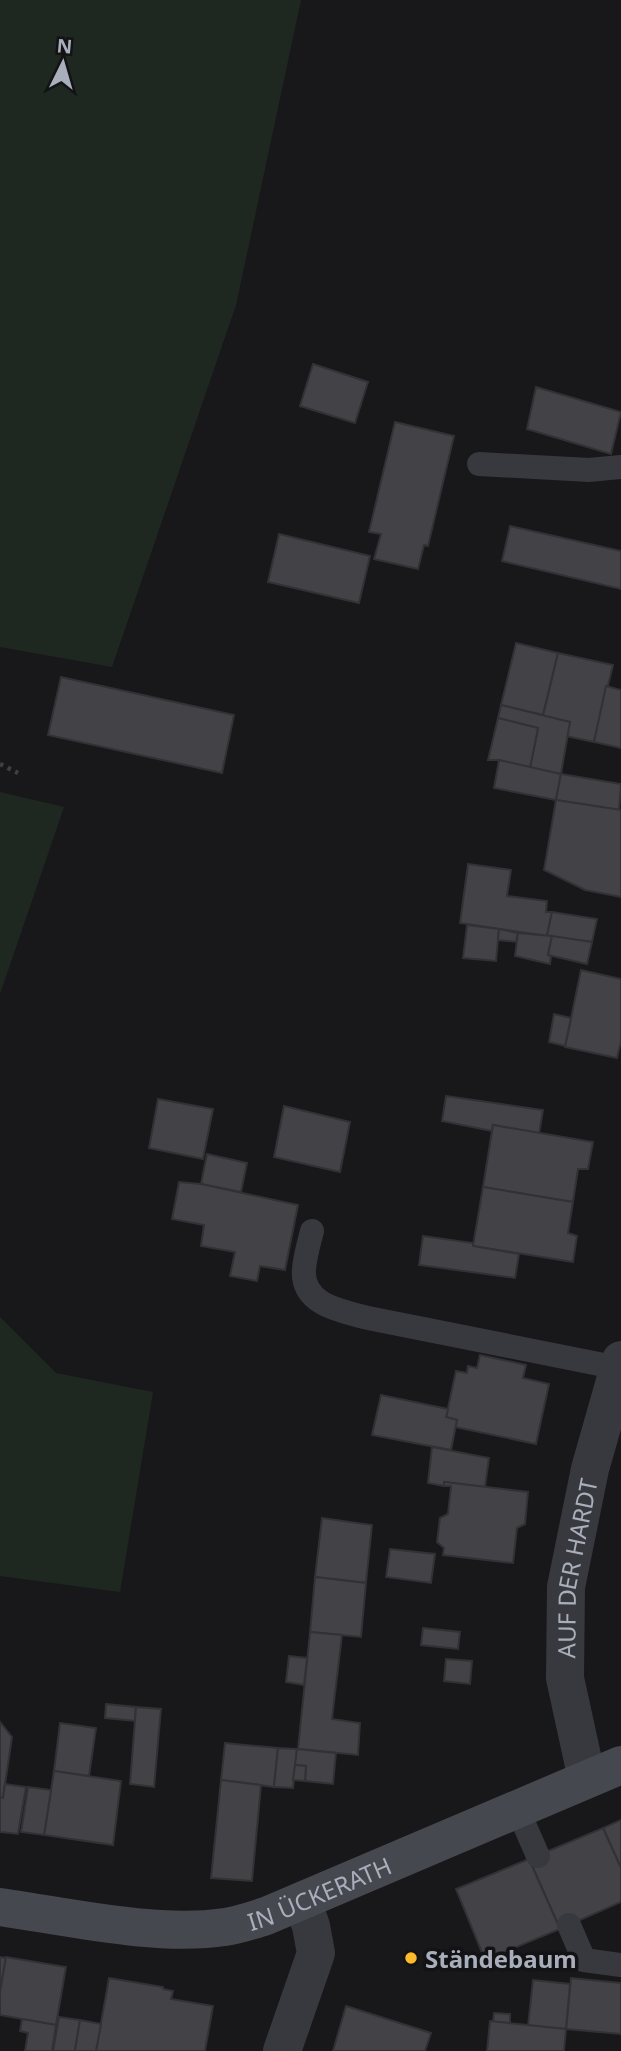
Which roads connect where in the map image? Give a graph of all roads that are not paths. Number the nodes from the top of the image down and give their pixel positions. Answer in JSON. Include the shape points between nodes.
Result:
{"nodes":[{"id":1,"x":479,"y":464,"type":"dead end"},
{"id":2,"x":621,"y":467,"type":"edge"},
{"id":3,"x":312,"y":1231,"type":"dead end"},
{"id":4,"x":620,"y":1364,"type":"edge"},
{"id":5,"x":604,"y":1772,"type":"edge"},
{"id":6,"x":517,"y":1808,"type":"junction"},
{"id":7,"x":538,"y":1856,"type":"dead end"},
{"id":8,"x":302,"y":1901,"type":"junction"},
{"id":9,"x":0,"y":1907,"type":"edge"},
{"id":10,"x":569,"y":1925,"type":"dead end"},
{"id":11,"x":621,"y":1965,"type":"edge"},
{"id":12,"x":282,"y":2051,"type":"edge"}],
"edges":[{"from":1,"to":2,"type":"lane","via":[[589,470]]},
{"from":3,"to":4,"type":"lane","via":[[305,1284],[312,1296],[328,1307]]},
{"from":4,"to":5,"type":"street","name":"AUF DER HARDT","via":[[590,1469],[566,1587],[565,1678]]},
{"from":5,"to":6,"type":"main road","name":"IN ÜCKERATH"},
{"from":6,"to":7,"type":"lane"},
{"from":6,"to":8,"type":"main road","name":"IN ÜCKERATH"},
{"from":8,"to":9,"type":"main road","name":"IN ÜCKERATH","via":[[247,1922],[187,1930]]},
{"from":8,"to":12,"type":"street","via":[[316,1953]]},
{"from":10,"to":11,"type":"lane","via":[[584,1960]]}]}
